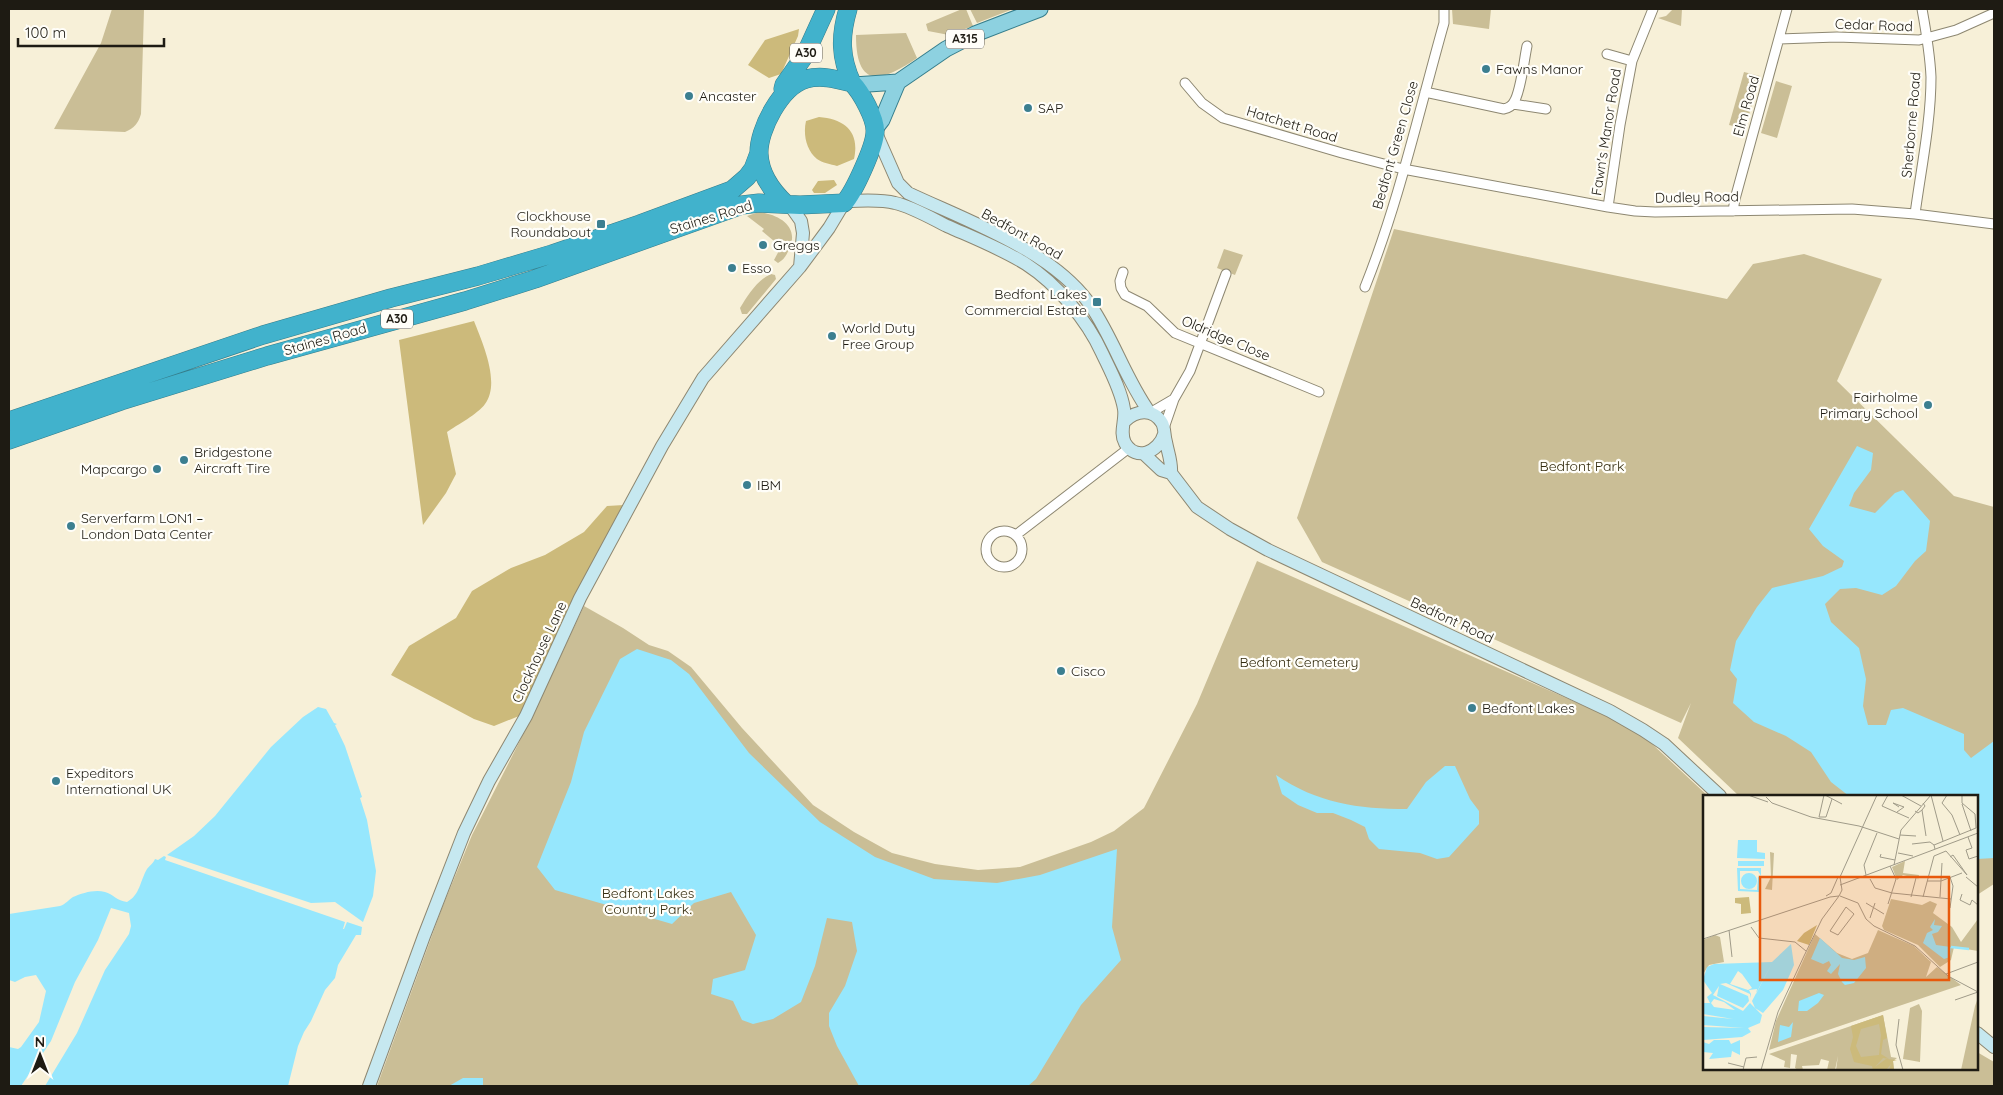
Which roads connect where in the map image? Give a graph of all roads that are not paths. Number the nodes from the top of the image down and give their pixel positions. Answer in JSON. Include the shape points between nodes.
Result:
{"nodes":[{"id":1,"x":826,"y":9,"type":"edge"},
{"id":2,"x":848,"y":9,"type":"edge"},
{"id":3,"x":1040,"y":9,"type":"edge"},
{"id":4,"x":1444,"y":9,"type":"edge"},
{"id":5,"x":1654,"y":9,"type":"edge"},
{"id":6,"x":1662,"y":9,"type":"edge"},
{"id":7,"x":1787,"y":9,"type":"edge"},
{"id":8,"x":1922,"y":9,"type":"edge"},
{"id":9,"x":1994,"y":13,"type":"edge"},
{"id":10,"x":1927,"y":38,"type":"junction"},
{"id":11,"x":1779,"y":39,"type":"junction"},
{"id":12,"x":1527,"y":46,"type":"dead end"},
{"id":13,"x":1608,"y":54,"type":"dead end"},
{"id":14,"x":1632,"y":61,"type":"junction"},
{"id":15,"x":898,"y":82,"type":"junction"},
{"id":16,"x":1185,"y":83,"type":"dead end"},
{"id":17,"x":853,"y":84,"type":"junction"},
{"id":18,"x":1425,"y":92,"type":"junction"},
{"id":19,"x":783,"y":95,"type":"junction"},
{"id":20,"x":1514,"y":104,"type":"junction"},
{"id":21,"x":1546,"y":109,"type":"dead end"},
{"id":22,"x":875,"y":131,"type":"junction"},
{"id":23,"x":759,"y":153,"type":"junction"},
{"id":24,"x":1403,"y":169,"type":"junction"},
{"id":25,"x":845,"y":202,"type":"junction"},
{"id":26,"x":787,"y":204,"type":"junction"},
{"id":27,"x":1608,"y":207,"type":"junction"},
{"id":28,"x":1733,"y":211,"type":"junction"},
{"id":29,"x":1915,"y":214,"type":"junction"},
{"id":30,"x":1994,"y":224,"type":"edge"},
{"id":31,"x":800,"y":267,"type":"junction"},
{"id":32,"x":1123,"y":272,"type":"dead end"},
{"id":33,"x":1226,"y":274,"type":"dead end"},
{"id":34,"x":1364,"y":287,"type":"dead end"},
{"id":35,"x":1199,"y":343,"type":"junction"},
{"id":36,"x":1319,"y":392,"type":"dead end"},
{"id":37,"x":1174,"y":399,"type":"junction"},
{"id":38,"x":1150,"y":413,"type":"junction"},
{"id":39,"x":9,"y":421,"type":"edge"},
{"id":40,"x":1125,"y":421,"type":"junction"},
{"id":41,"x":1164,"y":431,"type":"junction"},
{"id":42,"x":9,"y":440,"type":"edge"},
{"id":43,"x":1129,"y":448,"type":"junction"},
{"id":44,"x":1144,"y":454,"type":"junction"},
{"id":45,"x":1171,"y":473,"type":"junction"},
{"id":46,"x":1016,"y":536,"type":"junction"},
{"id":47,"x":1719,"y":795,"type":"edge"},
{"id":48,"x":1978,"y":1034,"type":"edge"},
{"id":49,"x":1994,"y":1047,"type":"edge"},
{"id":50,"x":368,"y":1086,"type":"edge"}],
"edges":[{"from":1,"to":19,"type":"highway","number":"A30","via":[[805,55],[784,85]]},
{"from":2,"to":17,"type":"highway","number":"A30","via":[[841,44],[843,62]]},
{"from":3,"to":15,"type":"main road","number":"A315","via":[[975,34],[946,49]]},
{"from":4,"to":18,"type":"street","name":"Bedfont Green Close","via":[[1444,23]]},
{"from":5,"to":6,"type":"street","name":"Fawn's Manor Road"},
{"from":5,"to":14,"type":"street","name":"Fawn's Manor Road"},
{"from":7,"to":11,"type":"street","name":"Elm Road"},
{"from":8,"to":10,"type":"street","name":"Sherborne Road"},
{"from":9,"to":10,"type":"street","name":"Cedar Road","via":[[1956,30]]},
{"from":10,"to":11,"type":"street","name":"Cedar Road"},
{"from":10,"to":29,"type":"street","name":"Sherborne Road","via":[[1931,80]]},
{"from":11,"to":28,"type":"street","name":"Elm Road"},
{"from":12,"to":20,"type":"street"},
{"from":13,"to":14,"type":"street","name":"Fawn's Manor Road"},
{"from":14,"to":27,"type":"street","name":"Fawn's Manor Road"},
{"from":15,"to":17,"type":"main road"},
{"from":15,"to":22,"type":"main road"},
{"from":16,"to":24,"type":"street","name":"Hatchett Road","via":[[1202,103],[1223,118]]},
{"from":17,"to":19,"type":"highway","via":[[825,77],[807,78]]},
{"from":17,"to":22,"type":"highway","via":[[869,109]]},
{"from":18,"to":20,"type":"street","via":[[1504,109]]},
{"from":18,"to":24,"type":"street","name":"Bedfont Green Close"},
{"from":19,"to":23,"type":"highway","via":[[764,130]]},
{"from":20,"to":21,"type":"street"},
{"from":22,"to":25,"type":"highway","via":[[865,164]]},
{"from":22,"to":38,"type":"street","name":"Bedfont Road","via":[[898,183],[908,193],[1009,241],[1060,272],[1090,305]]},
{"from":23,"to":26,"type":"highway","via":[[767,180]]},
{"from":23,"to":39,"type":"highway","name":"Staines Road","number":"A30","via":[[753,169],[732,190],[640,224],[478,276],[263,335]]},
{"from":24,"to":27,"type":"street","name":"Dudley Road"},
{"from":24,"to":34,"type":"street","name":"Bedfont Green Close"},
{"from":25,"to":26,"type":"highway"},
{"from":25,"to":31,"type":"street","name":"Clockhouse Lane"},
{"from":25,"to":40,"type":"street","name":"Bedfont Road","via":[[896,203],[1009,254],[1037,272],[1076,310],[1101,351],[1120,393]]},
{"from":26,"to":31,"type":"street","via":[[801,221]]},
{"from":26,"to":42,"type":"highway","name":"Staines Road","number":"A30","via":[[742,205],[465,301],[258,359]]},
{"from":27,"to":28,"type":"street","name":"Dudley Road","via":[[1635,211]]},
{"from":28,"to":29,"type":"street","name":"Dudley Road","via":[[1852,209]]},
{"from":29,"to":30,"type":"street","name":"Dudley Road"},
{"from":31,"to":50,"type":"street","name":"Clockhouse Lane","via":[[703,378],[662,446],[580,598],[526,716],[464,833]]},
{"from":32,"to":35,"type":"street","name":"Oldridge Close","via":[[1120,281],[1125,295],[1147,306],[1176,333]]},
{"from":33,"to":35,"type":"street"},
{"from":35,"to":36,"type":"street","name":"Oldridge Close"},
{"from":35,"to":37,"type":"street","via":[[1190,371]]},
{"from":37,"to":38,"type":"street"},
{"from":37,"to":41,"type":"street"},
{"from":38,"to":40,"type":"street","via":[[1138,412]]},
{"from":38,"to":41,"type":"street","name":"Bedfont Road","via":[[1158,418]]},
{"from":40,"to":43,"type":"street","name":"Bedfont Road","via":[[1122,437]]},
{"from":41,"to":44,"type":"street","via":[[1159,446]]},
{"from":41,"to":45,"type":"street","name":"Bedfont Road"},
{"from":43,"to":44,"type":"street","name":"Bedfont Road"},
{"from":43,"to":46,"type":"street"},
{"from":44,"to":45,"type":"street","name":"Bedfont Road","via":[[1162,470]]},
{"from":45,"to":47,"type":"street","name":"Bedfont Road","via":[[1197,507],[1230,530],[1610,711],[1664,744]]},
{"from":46,"to":46,"type":"street","via":[[1022,549],[1016,562],[1007,566],[992,562],[987,554],[987,543],[993,534],[1005,531]]},
{"from":48,"to":49,"type":"street"}]}
